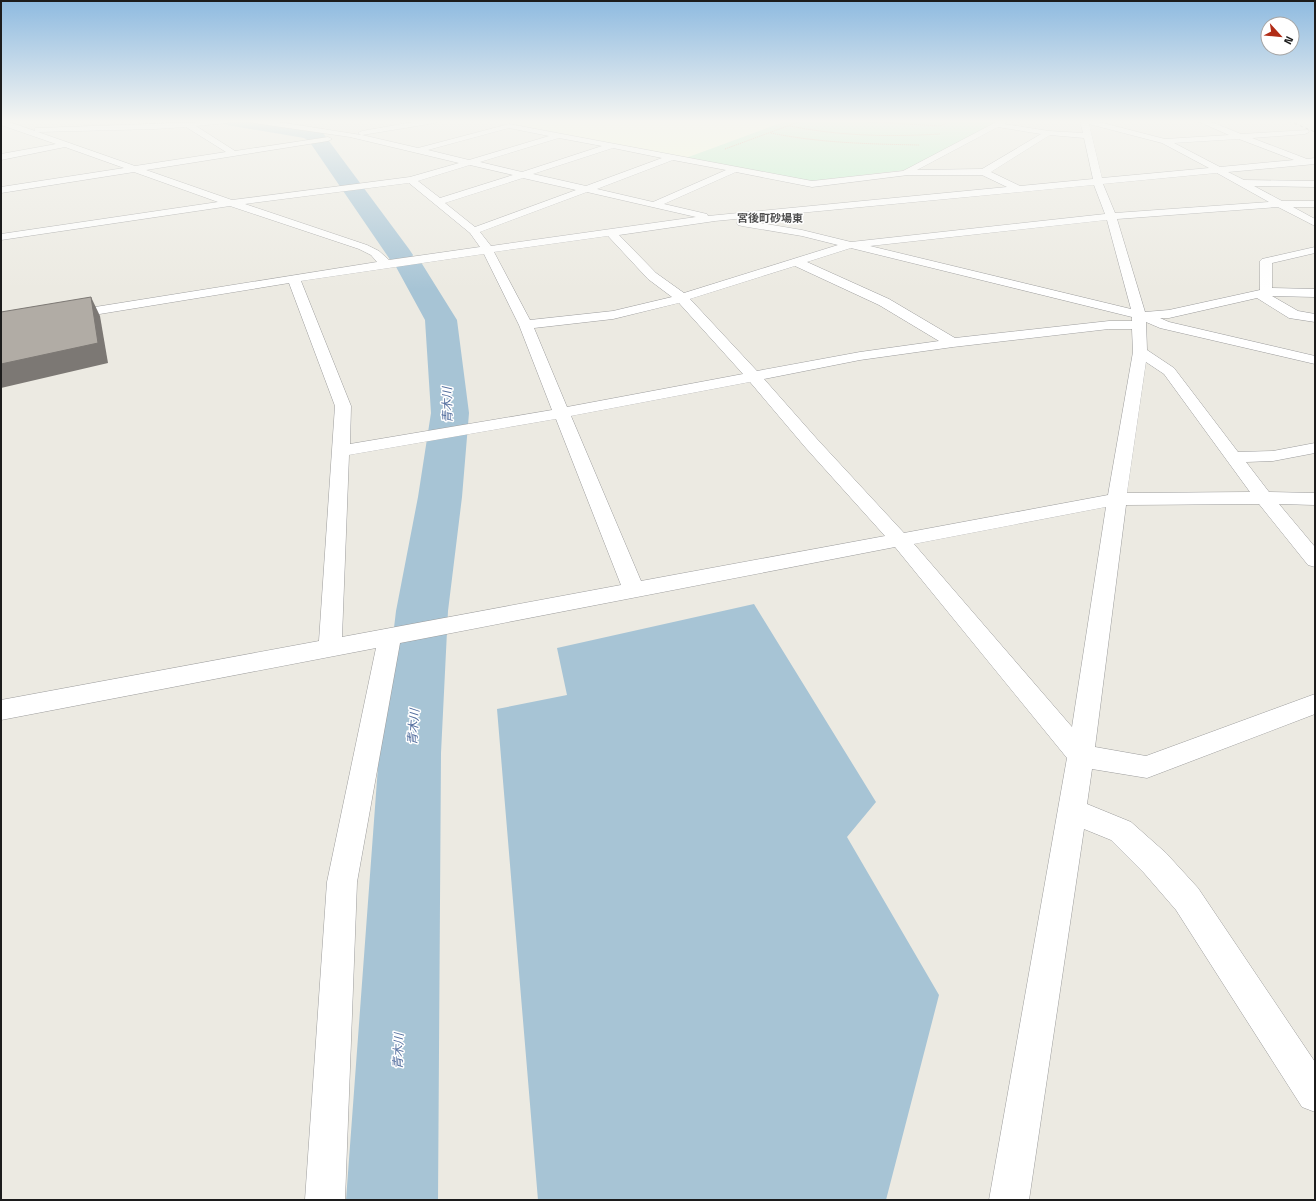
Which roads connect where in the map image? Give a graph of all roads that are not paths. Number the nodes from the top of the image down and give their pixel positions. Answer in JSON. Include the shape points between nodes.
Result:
{"nodes":[{"id":1,"x":83,"y":177,"type":"edge"},
{"id":2,"x":156,"y":177,"type":"edge"},
{"id":3,"x":421,"y":177,"type":"edge"},
{"id":4,"x":519,"y":177,"type":"edge"},
{"id":5,"x":536,"y":177,"type":"edge"},
{"id":6,"x":617,"y":177,"type":"edge"},
{"id":7,"x":718,"y":177,"type":"edge"},
{"id":8,"x":777,"y":177,"type":"edge"},
{"id":9,"x":871,"y":177,"type":"edge"},
{"id":10,"x":898,"y":177,"type":"edge"},
{"id":11,"x":994,"y":177,"type":"edge"},
{"id":12,"x":1097,"y":177,"type":"edge"},
{"id":13,"x":1154,"y":177,"type":"edge"},
{"id":14,"x":1233,"y":177,"type":"edge"},
{"id":15,"x":411,"y":180,"type":"junction"},
{"id":16,"x":1098,"y":182,"type":"junction"},
{"id":17,"x":1243,"y":183,"type":"junction"},
{"id":18,"x":812,"y":184,"type":"junction"},
{"id":19,"x":886,"y":184,"type":"dead end"},
{"id":20,"x":1315,"y":184,"type":"edge"},
{"id":21,"x":587,"y":188,"type":"junction"},
{"id":22,"x":1018,"y":189,"type":"junction"},
{"id":23,"x":1,"y":190,"type":"edge"},
{"id":24,"x":846,"y":190,"type":"dead end"},
{"id":25,"x":438,"y":202,"type":"junction"},
{"id":26,"x":231,"y":204,"type":"junction"},
{"id":27,"x":656,"y":204,"type":"junction"},
{"id":28,"x":1279,"y":204,"type":"junction"},
{"id":29,"x":1315,"y":204,"type":"edge"},
{"id":30,"x":1111,"y":216,"type":"junction"},
{"id":31,"x":715,"y":218,"type":"junction"},
{"id":32,"x":1315,"y":224,"type":"edge"},
{"id":33,"x":474,"y":231,"type":"junction"},
{"id":34,"x":611,"y":232,"type":"junction"},
{"id":35,"x":1,"y":238,"type":"edge"},
{"id":36,"x":850,"y":245,"type":"junction"},
{"id":37,"x":487,"y":249,"type":"junction"},
{"id":38,"x":1315,"y":250,"type":"edge"},
{"id":39,"x":796,"y":262,"type":"junction"},
{"id":40,"x":386,"y":264,"type":"junction"},
{"id":41,"x":294,"y":279,"type":"junction"},
{"id":42,"x":1262,"y":293,"type":"junction"},
{"id":43,"x":1315,"y":293,"type":"edge"},
{"id":44,"x":682,"y":298,"type":"junction"},
{"id":45,"x":58,"y":317,"type":"edge"},
{"id":46,"x":1315,"y":318,"type":"edge"},
{"id":47,"x":1139,"y":320,"type":"junction"},
{"id":48,"x":526,"y":325,"type":"junction"},
{"id":49,"x":953,"y":343,"type":"junction"},
{"id":50,"x":1140,"y":352,"type":"junction"},
{"id":51,"x":1315,"y":360,"type":"edge"},
{"id":52,"x":753,"y":376,"type":"junction"},
{"id":53,"x":561,"y":412,"type":"junction"},
{"id":54,"x":1315,"y":448,"type":"edge"},
{"id":55,"x":340,"y":451,"type":"junction"},
{"id":56,"x":1233,"y":457,"type":"junction"},
{"id":57,"x":1264,"y":498,"type":"junction"},
{"id":58,"x":1117,"y":499,"type":"junction"},
{"id":59,"x":1315,"y":499,"type":"edge"},
{"id":60,"x":900,"y":540,"type":"junction"},
{"id":61,"x":1315,"y":560,"type":"edge"},
{"id":62,"x":634,"y":590,"type":"junction"},
{"id":63,"x":401,"y":634,"type":"junction"},
{"id":64,"x":330,"y":647,"type":"junction"},
{"id":65,"x":1315,"y":704,"type":"edge"},
{"id":66,"x":1,"y":710,"type":"edge"},
{"id":67,"x":1081,"y":756,"type":"junction"},
{"id":68,"x":1072,"y":811,"type":"junction"},
{"id":69,"x":1315,"y":1094,"type":"edge"},
{"id":70,"x":325,"y":1200,"type":"edge"},
{"id":71,"x":1009,"y":1200,"type":"edge"}],
"edges":[{"from":1,"to":23,"type":"street"},
{"from":2,"to":26,"type":"street"},
{"from":3,"to":15,"type":"street"},
{"from":4,"to":25,"type":"street"},
{"from":5,"to":21,"type":"street"},
{"from":6,"to":21,"type":"street"},
{"from":7,"to":27,"type":"street"},
{"from":8,"to":18,"type":"street"},
{"from":9,"to":18,"type":"street"},
{"from":10,"to":19,"type":"street"},
{"from":11,"to":22,"type":"street"},
{"from":12,"to":16,"type":"street"},
{"from":13,"to":16,"type":"street"},
{"from":14,"to":17,"type":"street"},
{"from":15,"to":25,"type":"street"},
{"from":15,"to":26,"type":"street"},
{"from":16,"to":22,"type":"street"},
{"from":16,"to":30,"type":"street"},
{"from":17,"to":20,"type":"street"},
{"from":17,"to":28,"type":"street"},
{"from":18,"to":24,"type":"street"},
{"from":21,"to":27,"type":"street"},
{"from":21,"to":33,"type":"street"},
{"from":22,"to":31,"type":"street"},
{"from":25,"to":33,"type":"street"},
{"from":26,"to":35,"type":"street"},
{"from":26,"to":40,"type":"street","via":[[363,247],[375,253]]},
{"from":27,"to":31,"type":"street"},
{"from":28,"to":29,"type":"street"},
{"from":28,"to":30,"type":"street"},
{"from":28,"to":32,"type":"street"},
{"from":30,"to":36,"type":"street"},
{"from":30,"to":47,"type":"street"},
{"from":31,"to":34,"type":"street"},
{"from":31,"to":36,"type":"street","via":[[802,233]]},
{"from":33,"to":37,"type":"street"},
{"from":34,"to":37,"type":"street"},
{"from":34,"to":44,"type":"street","via":[[652,276]]},
{"from":36,"to":39,"type":"street"},
{"from":36,"to":47,"type":"street"},
{"from":37,"to":40,"type":"street"},
{"from":37,"to":48,"type":"street"},
{"from":38,"to":42,"type":"street","via":[[1266,261]]},
{"from":39,"to":44,"type":"street"},
{"from":39,"to":49,"type":"street","via":[[884,302]]},
{"from":40,"to":41,"type":"street"},
{"from":41,"to":45,"type":"street"},
{"from":41,"to":55,"type":"street","via":[[343,406]]},
{"from":42,"to":43,"type":"street"},
{"from":42,"to":46,"type":"street","via":[[1294,315]]},
{"from":42,"to":47,"type":"street"},
{"from":44,"to":48,"type":"street","via":[[614,315]]},
{"from":44,"to":52,"type":"street"},
{"from":47,"to":49,"type":"street"},
{"from":47,"to":50,"type":"street"},
{"from":47,"to":51,"type":"street"},
{"from":48,"to":53,"type":"street"},
{"from":49,"to":52,"type":"street","via":[[860,356]]},
{"from":50,"to":56,"type":"street","via":[[1169,371]]},
{"from":50,"to":58,"type":"street"},
{"from":52,"to":53,"type":"street"},
{"from":52,"to":60,"type":"street"},
{"from":53,"to":55,"type":"street"},
{"from":53,"to":62,"type":"street"},
{"from":54,"to":56,"type":"street","via":[[1273,456]]},
{"from":55,"to":64,"type":"street"},
{"from":56,"to":57,"type":"street"},
{"from":57,"to":58,"type":"street"},
{"from":57,"to":59,"type":"street"},
{"from":57,"to":61,"type":"street"},
{"from":58,"to":60,"type":"street"},
{"from":58,"to":67,"type":"street"},
{"from":60,"to":62,"type":"street"},
{"from":60,"to":67,"type":"street"},
{"from":62,"to":63,"type":"street"},
{"from":63,"to":64,"type":"street"},
{"from":63,"to":70,"type":"street","via":[[342,882]]},
{"from":64,"to":66,"type":"street"},
{"from":65,"to":67,"type":"street","via":[[1147,767]]},
{"from":67,"to":68,"type":"street"},
{"from":68,"to":69,"type":"street","via":[[1122,831],[1187,899]]},
{"from":68,"to":71,"type":"street"}]}
